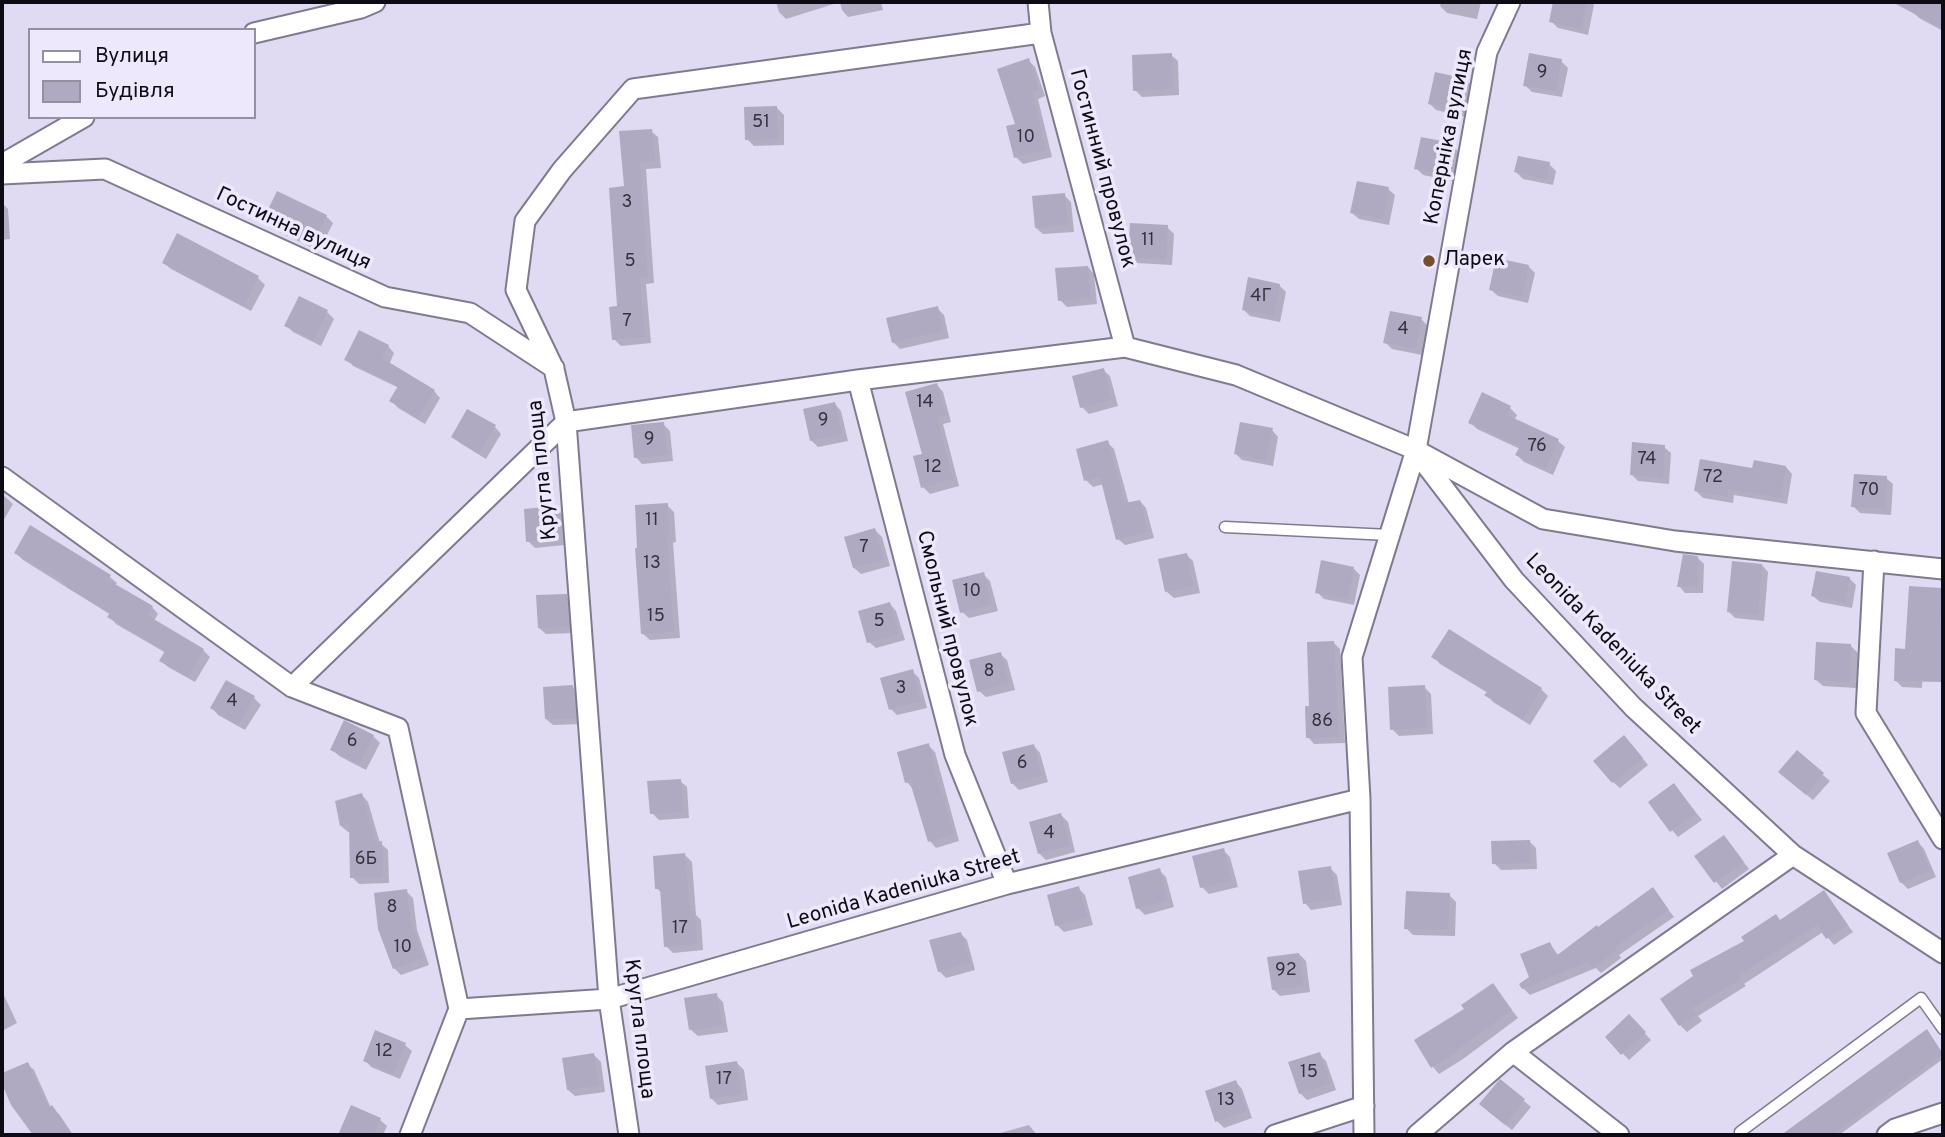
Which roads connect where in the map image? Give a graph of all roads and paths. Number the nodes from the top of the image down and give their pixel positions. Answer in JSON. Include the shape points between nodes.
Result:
{"nodes":[{"id":1,"x":375,"y":2,"type":"edge"},
{"id":2,"x":1038,"y":2,"type":"edge"},
{"id":3,"x":1510,"y":2,"type":"edge"},
{"id":4,"x":256,"y":33,"type":"edge"},
{"id":5,"x":1041,"y":33,"type":"junction"},
{"id":6,"x":80,"y":119,"type":"edge"},
{"id":7,"x":2,"y":164,"type":"edge"},
{"id":8,"x":2,"y":174,"type":"edge"},
{"id":9,"x":1125,"y":347,"type":"junction"},
{"id":10,"x":554,"y":369,"type":"junction"},
{"id":11,"x":858,"y":380,"type":"junction"},
{"id":12,"x":566,"y":422,"type":"junction"},
{"id":13,"x":1416,"y":450,"type":"junction"},
{"id":14,"x":2,"y":477,"type":"edge"},
{"id":15,"x":1225,"y":527,"type":"dead end"},
{"id":16,"x":1389,"y":536,"type":"junction"},
{"id":17,"x":1874,"y":561,"type":"junction"},
{"id":18,"x":1943,"y":569,"type":"edge"},
{"id":19,"x":292,"y":687,"type":"junction"},
{"id":20,"x":1360,"y":799,"type":"junction"},
{"id":21,"x":1943,"y":839,"type":"edge"},
{"id":22,"x":1793,"y":855,"type":"junction"},
{"id":23,"x":1007,"y":884,"type":"junction"},
{"id":24,"x":1943,"y":953,"type":"edge"},
{"id":25,"x":609,"y":999,"type":"junction"},
{"id":26,"x":459,"y":1009,"type":"junction"},
{"id":27,"x":1943,"y":1029,"type":"edge"},
{"id":28,"x":1513,"y":1052,"type":"junction"},
{"id":29,"x":1364,"y":1107,"type":"junction"},
{"id":30,"x":1943,"y":1113,"type":"edge"},
{"id":31,"x":1740,"y":1132,"type":"dead end"},
{"id":32,"x":410,"y":1135,"type":"edge"},
{"id":33,"x":629,"y":1135,"type":"edge"},
{"id":34,"x":1275,"y":1135,"type":"edge"},
{"id":35,"x":1364,"y":1135,"type":"edge"},
{"id":36,"x":1417,"y":1135,"type":"edge"},
{"id":37,"x":1619,"y":1135,"type":"edge"},
{"id":38,"x":1887,"y":1135,"type":"edge"}],
"edges":[{"from":1,"to":4,"type":"street"},
{"from":2,"to":5,"type":"street","name":"Гостинний провулок"},
{"from":3,"to":13,"type":"street","name":"Коперніка вулиця","via":[[1487,52]]},
{"from":5,"to":9,"type":"street","name":"Гостинний провулок"},
{"from":5,"to":10,"type":"street","name":"Кругла площа","via":[[633,89],[562,170],[525,221],[516,290]]},
{"from":6,"to":7,"type":"street"},
{"from":8,"to":10,"type":"street","name":"Гостинна вулиця","via":[[105,169],[385,297],[470,313]]},
{"from":9,"to":11,"type":"street"},
{"from":9,"to":13,"type":"street","via":[[1236,375]]},
{"from":10,"to":12,"type":"street","name":"Кругла площа"},
{"from":11,"to":12,"type":"street"},
{"from":11,"to":23,"type":"street","name":"Смольний провулок","via":[[955,755]]},
{"from":12,"to":19,"type":"street"},
{"from":12,"to":25,"type":"street","name":"Кругла площа"},
{"from":13,"to":16,"type":"street"},
{"from":13,"to":17,"type":"street","name":"Leonida Kadeniuka Street","via":[[1543,519],[1675,541]]},
{"from":13,"to":22,"type":"street","name":"Leonida Kadeniuka Street","via":[[1514,580],[1633,707]]},
{"from":14,"to":19,"type":"street"},
{"from":15,"to":16,"type":"lane"},
{"from":16,"to":20,"type":"street","via":[[1352,657]]},
{"from":17,"to":18,"type":"street","name":"Leonida Kadeniuka Street"},
{"from":17,"to":21,"type":"street","via":[[1866,713]]},
{"from":19,"to":26,"type":"street","via":[[398,728]]},
{"from":20,"to":23,"type":"street","name":"Leonida Kadeniuka Street"},
{"from":20,"to":29,"type":"street"},
{"from":22,"to":24,"type":"street","name":"Leonida Kadeniuka Street"},
{"from":22,"to":28,"type":"street"},
{"from":23,"to":25,"type":"street","name":"Leonida Kadeniuka Street"},
{"from":25,"to":26,"type":"street","name":"Leonida Kadeniuka Street"},
{"from":25,"to":33,"type":"street","name":"Кругла площа"},
{"from":26,"to":32,"type":"street"},
{"from":27,"to":31,"type":"lane","via":[[1921,998]]},
{"from":28,"to":36,"type":"street"},
{"from":28,"to":37,"type":"street"},
{"from":29,"to":34,"type":"street"},
{"from":29,"to":35,"type":"street"},
{"from":30,"to":38,"type":"street"}]}
